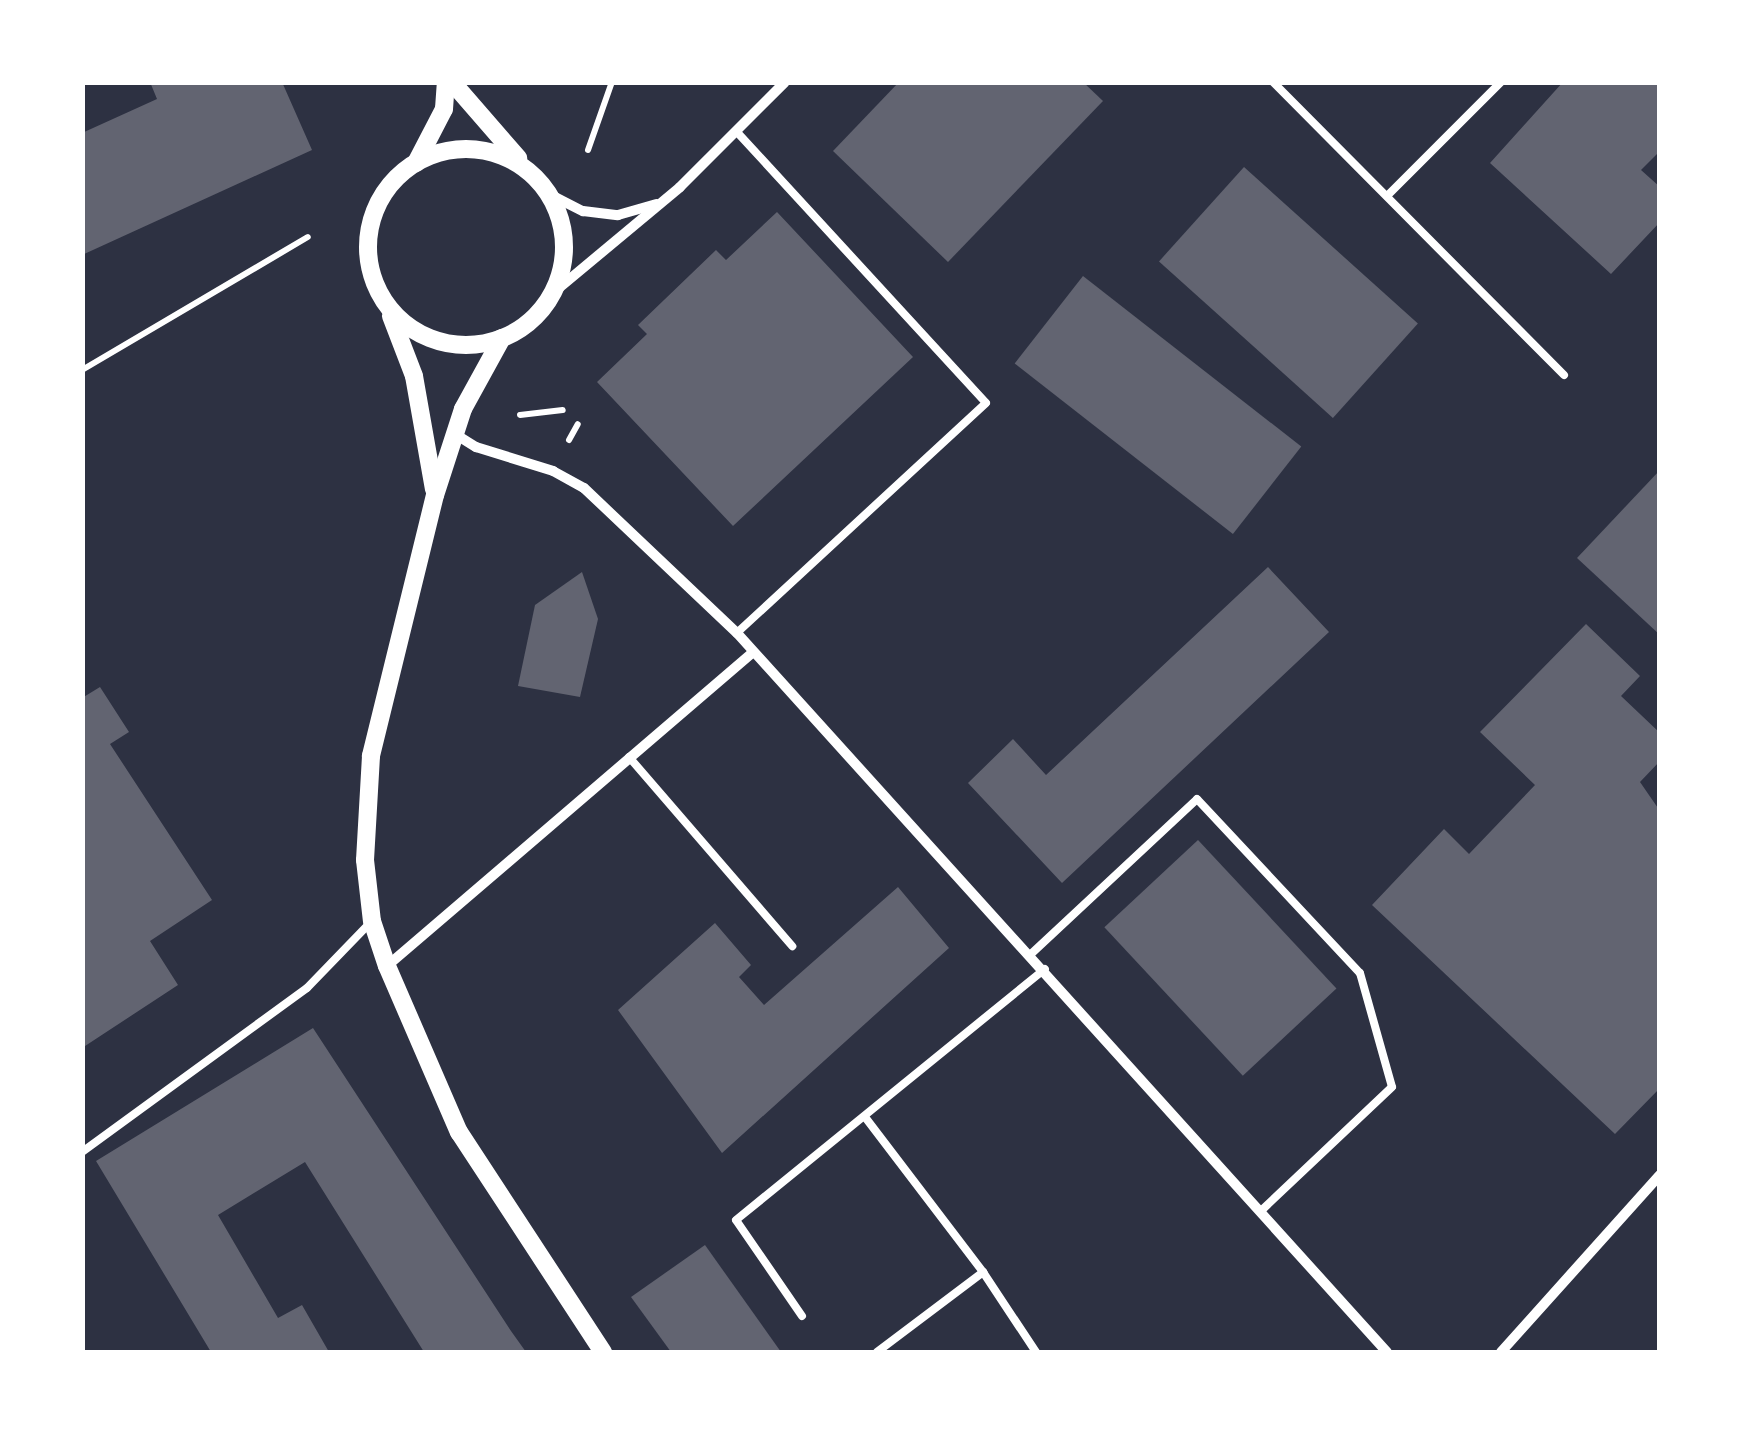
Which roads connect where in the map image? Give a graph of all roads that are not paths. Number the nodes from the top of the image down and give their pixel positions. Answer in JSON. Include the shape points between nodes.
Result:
{"nodes":[{"id":1,"x":449,"y":82,"type":"edge"},
{"id":2,"x":785,"y":82,"type":"edge"},
{"id":3,"x":1273,"y":82,"type":"edge"},
{"id":4,"x":1500,"y":82,"type":"edge"},
{"id":5,"x":736,"y":131,"type":"junction"},
{"id":6,"x":416,"y":163,"type":"junction"},
{"id":7,"x":528,"y":170,"type":"junction"},
{"id":8,"x":550,"y":195,"type":"junction"},
{"id":9,"x":1386,"y":196,"type":"junction"},
{"id":10,"x":661,"y":202,"type":"junction"},
{"id":11,"x":553,"y":293,"type":"junction"},
{"id":12,"x":383,"y":298,"type":"junction"},
{"id":13,"x":502,"y":338,"type":"junction"},
{"id":14,"x":1564,"y":374,"type":"dead end"},
{"id":15,"x":455,"y":434,"type":"junction"},
{"id":16,"x":435,"y":494,"type":"junction"},
{"id":17,"x":737,"y":633,"type":"junction"},
{"id":18,"x":753,"y":652,"type":"junction"},
{"id":19,"x":629,"y":757,"type":"junction"},
{"id":20,"x":372,"y":921,"type":"junction"},
{"id":21,"x":792,"y":946,"type":"dead end"},
{"id":22,"x":1031,"y":954,"type":"junction"},
{"id":23,"x":387,"y":966,"type":"junction"},
{"id":24,"x":1045,"y":970,"type":"junction"},
{"id":25,"x":866,"y":1117,"type":"junction"},
{"id":26,"x":82,"y":1152,"type":"edge"},
{"id":27,"x":1660,"y":1176,"type":"edge"},
{"id":28,"x":1262,"y":1210,"type":"junction"},
{"id":29,"x":983,"y":1272,"type":"junction"},
{"id":30,"x":802,"y":1316,"type":"dead end"},
{"id":31,"x":603,"y":1352,"type":"edge"},
{"id":32,"x":877,"y":1352,"type":"edge"},
{"id":33,"x":1036,"y":1352,"type":"edge"},
{"id":34,"x":1387,"y":1352,"type":"edge"},
{"id":35,"x":1500,"y":1352,"type":"edge"}],
"edges":[{"from":1,"to":6,"type":"street","via":[[444,109]]},
{"from":1,"to":7,"type":"street"},
{"from":2,"to":5,"type":"street"},
{"from":3,"to":9,"type":"lane"},
{"from":4,"to":9,"type":"lane"},
{"from":5,"to":10,"type":"street"},
{"from":5,"to":17,"type":"lane","via":[[986,402]]},
{"from":6,"to":7,"type":"street","via":[[472,148]]},
{"from":6,"to":12,"type":"street","via":[[391,182],[375,209],[370,270]]},
{"from":7,"to":8,"type":"street"},
{"from":8,"to":10,"type":"street","via":[[583,211],[618,214]]},
{"from":8,"to":11,"type":"street","via":[[563,227],[564,261]]},
{"from":9,"to":14,"type":"lane"},
{"from":10,"to":11,"type":"street"},
{"from":11,"to":13,"type":"street","via":[[532,320]]},
{"from":12,"to":13,"type":"street","via":[[406,324],[435,340],[469,345]]},
{"from":12,"to":16,"type":"street","via":[[414,376]]},
{"from":13,"to":15,"type":"street"},
{"from":15,"to":16,"type":"street"},
{"from":15,"to":17,"type":"street","via":[[584,488]]},
{"from":16,"to":20,"type":"street","via":[[371,756],[366,860]]},
{"from":17,"to":18,"type":"street"},
{"from":18,"to":19,"type":"street"},
{"from":18,"to":22,"type":"street"},
{"from":19,"to":21,"type":"lane"},
{"from":19,"to":23,"type":"street"},
{"from":20,"to":23,"type":"street"},
{"from":20,"to":26,"type":"lane","via":[[307,988]]},
{"from":22,"to":24,"type":"street"},
{"from":22,"to":28,"type":"lane","via":[[1198,800],[1360,974],[1392,1087]]},
{"from":23,"to":31,"type":"street","via":[[459,1132]]},
{"from":24,"to":25,"type":"lane"},
{"from":24,"to":28,"type":"street"},
{"from":25,"to":29,"type":"lane"},
{"from":25,"to":30,"type":"lane","via":[[736,1220]]},
{"from":27,"to":35,"type":"street"},
{"from":28,"to":34,"type":"street"},
{"from":29,"to":32,"type":"lane"},
{"from":29,"to":33,"type":"lane"}]}
